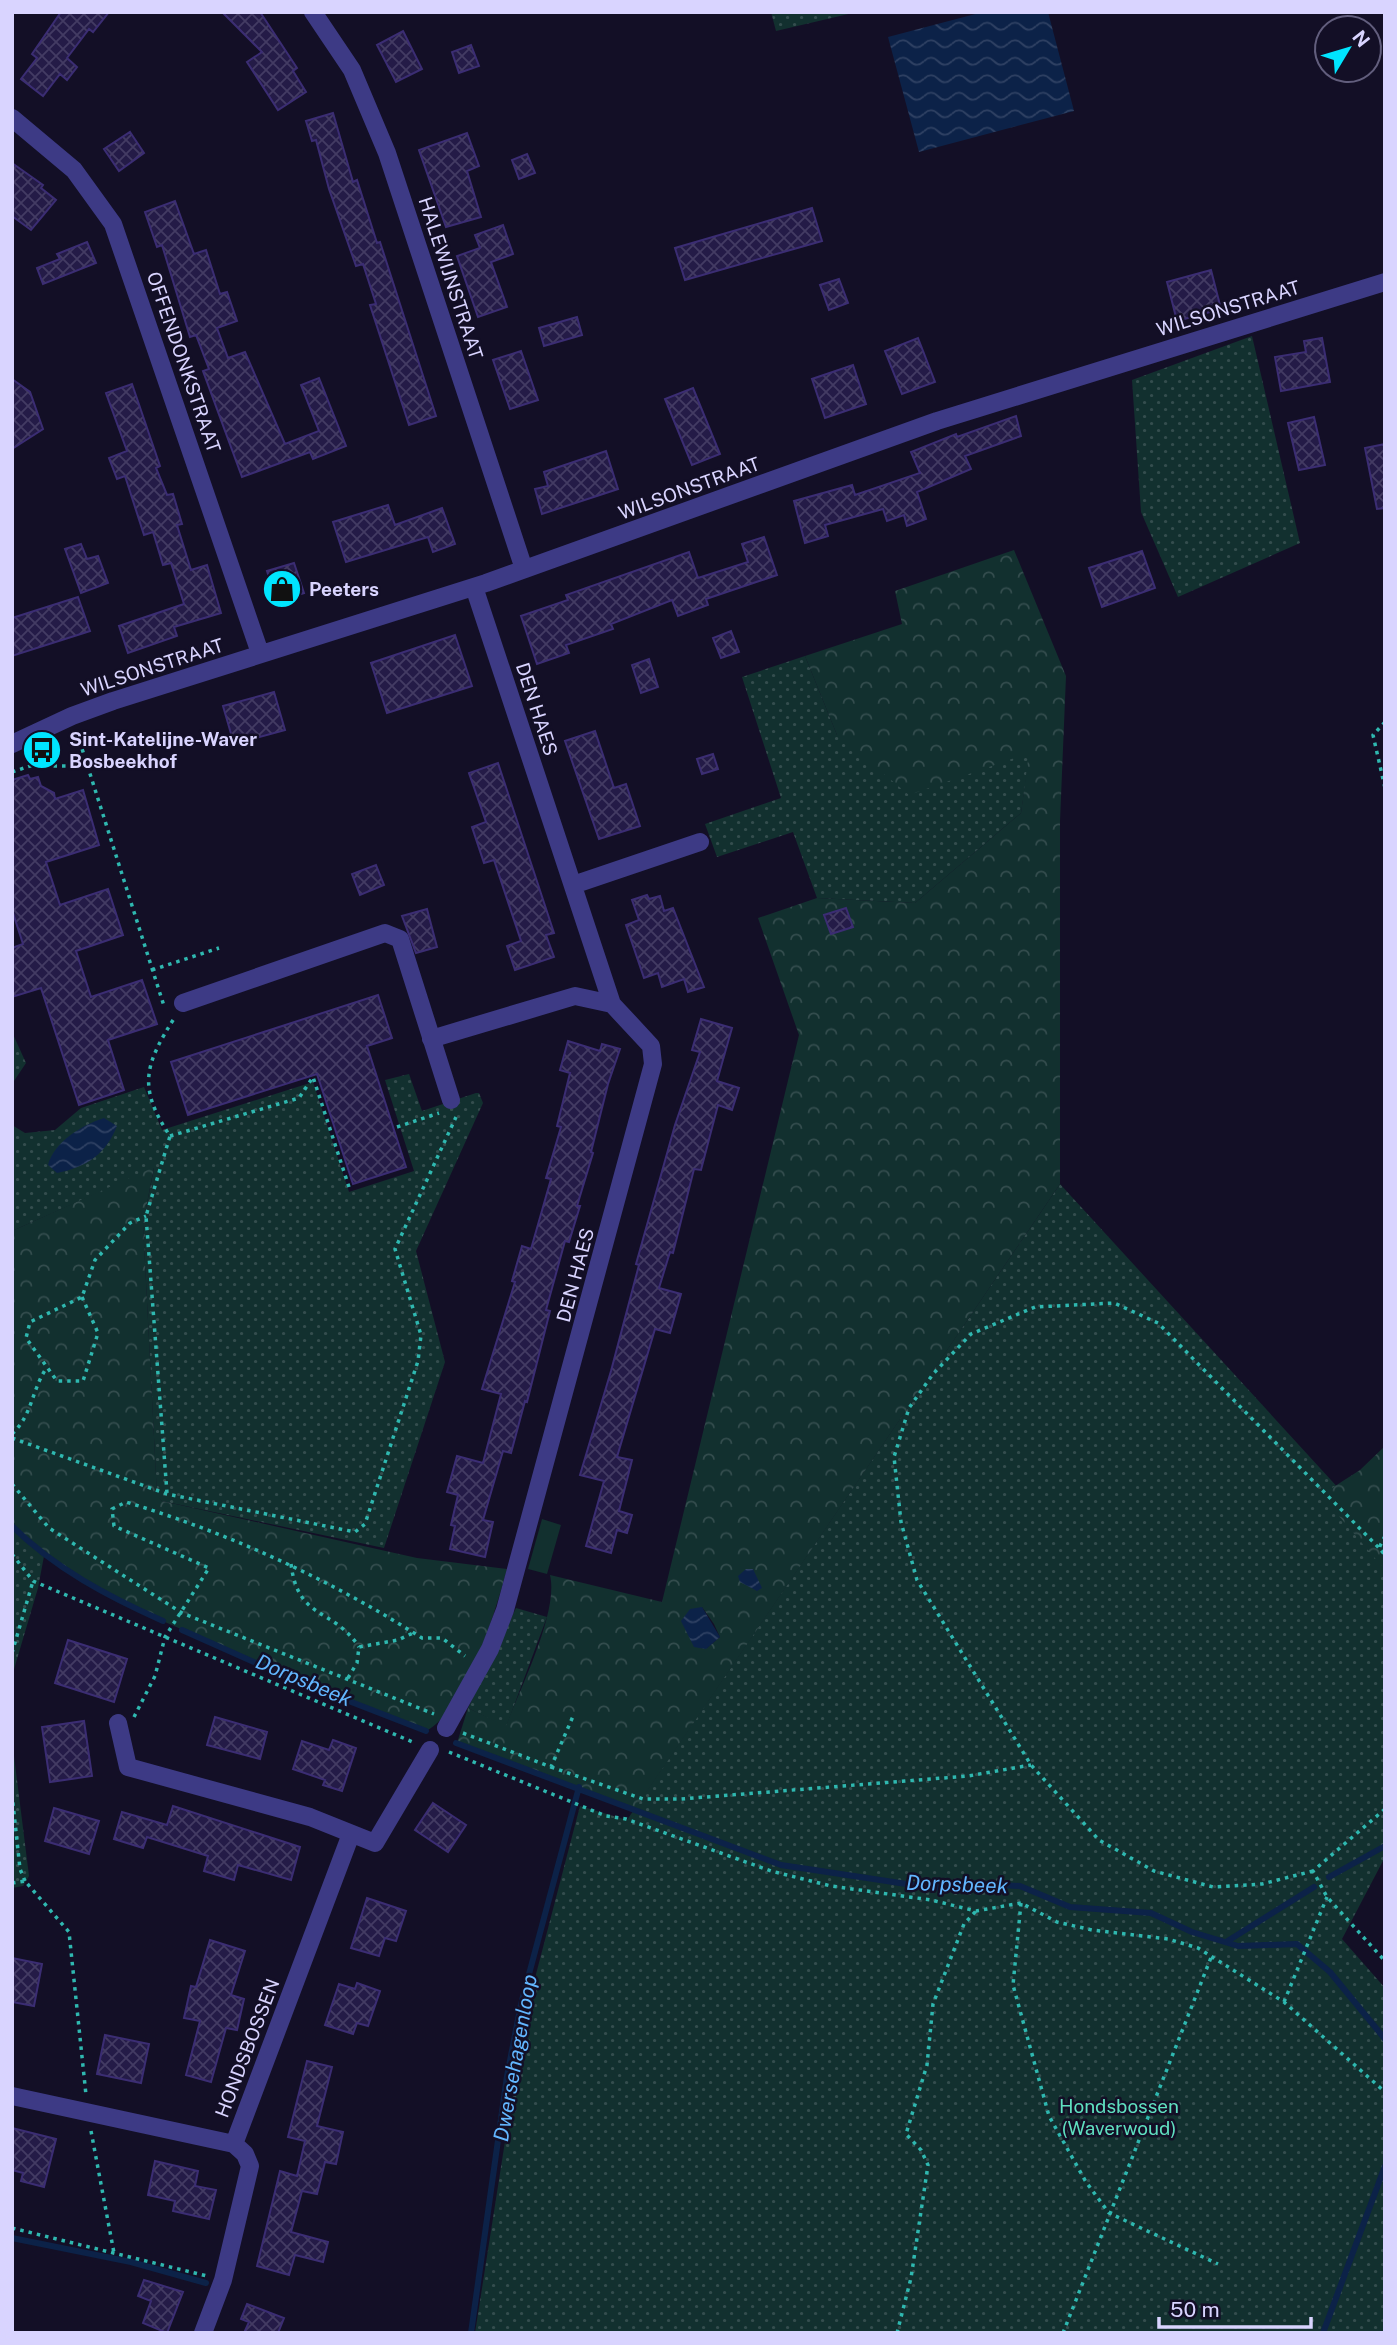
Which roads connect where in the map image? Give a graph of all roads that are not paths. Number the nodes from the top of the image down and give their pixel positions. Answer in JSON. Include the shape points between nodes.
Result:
{"nodes":[{"id":1,"x":313,"y":12,"type":"edge"},
{"id":2,"x":12,"y":118,"type":"edge"},
{"id":3,"x":1385,"y":282,"type":"edge"},
{"id":4,"x":524,"y":569,"type":"junction"},
{"id":5,"x":474,"y":587,"type":"junction"},
{"id":6,"x":260,"y":653,"type":"junction"},
{"id":7,"x":12,"y":744,"type":"edge"},
{"id":8,"x":700,"y":842,"type":"dead end"},
{"id":9,"x":573,"y":885,"type":"junction"},
{"id":10,"x":183,"y":1003,"type":"road end"},
{"id":11,"x":612,"y":1004,"type":"junction"},
{"id":12,"x":431,"y":1039,"type":"junction"},
{"id":13,"x":453,"y":1104,"type":"road end"},
{"id":14,"x":118,"y":1723,"type":"road end"},
{"id":15,"x":448,"y":1725,"type":"road end"},
{"id":16,"x":430,"y":1750,"type":"road end"},
{"id":17,"x":351,"y":1834,"type":"junction"},
{"id":18,"x":12,"y":2095,"type":"edge"},
{"id":19,"x":234,"y":2144,"type":"junction"},
{"id":20,"x":202,"y":2333,"type":"edge"}],
"edges":[{"from":1,"to":4,"type":"street","name":"HALEWIJNSTRAAT","via":[[352,70],[387,153]]},
{"from":2,"to":6,"type":"street","name":"OFFENDONKSTRAAT","via":[[74,170],[113,224]]},
{"from":3,"to":4,"type":"street","name":"WILSONSTRAAT","via":[[937,421]]},
{"from":4,"to":5,"type":"street","name":"WILSONSTRAAT"},
{"from":5,"to":6,"type":"street","name":"WILSONSTRAAT"},
{"from":5,"to":9,"type":"street","name":"DEN HAES"},
{"from":6,"to":7,"type":"street","name":"WILSONSTRAAT","via":[[72,716]]},
{"from":8,"to":9,"type":"street"},
{"from":9,"to":11,"type":"street","name":"DEN HAES"},
{"from":10,"to":12,"type":"street","via":[[385,933],[400,939]]},
{"from":11,"to":12,"type":"street","via":[[575,996]]},
{"from":11,"to":15,"type":"street","name":"DEN HAES","via":[[651,1046],[653,1064],[517,1570],[499,1628]]},
{"from":12,"to":13,"type":"street"},
{"from":14,"to":17,"type":"street","via":[[128,1767],[310,1817]]},
{"from":16,"to":17,"type":"street","via":[[375,1843]]},
{"from":17,"to":19,"type":"street","name":"HONDSBOSSEN"},
{"from":18,"to":19,"type":"street","name":"HONDSBOSSEN"},
{"from":19,"to":20,"type":"street","via":[[250,2166],[223,2280]]}]}
